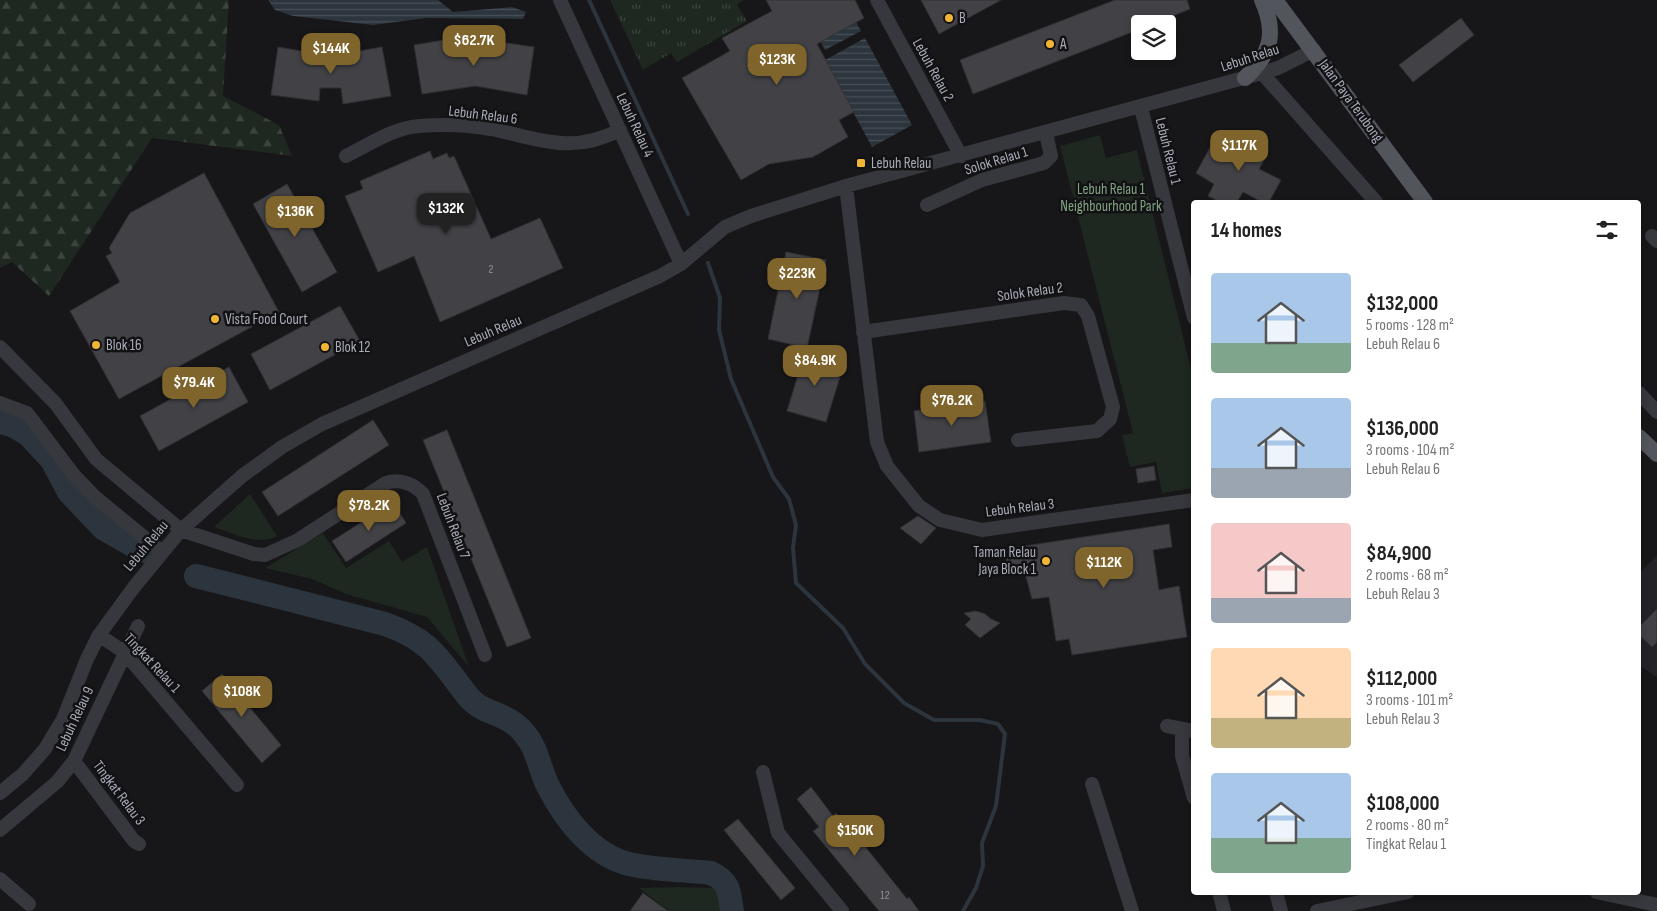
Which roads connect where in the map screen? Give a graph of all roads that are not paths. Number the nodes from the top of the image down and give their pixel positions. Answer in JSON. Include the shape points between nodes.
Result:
{"nodes":[{"id":1,"x":560,"y":0,"type":"edge"},
{"id":2,"x":876,"y":0,"type":"edge"},
{"id":3,"x":1262,"y":0,"type":"edge"},
{"id":4,"x":1275,"y":0,"type":"edge"},
{"id":5,"x":1314,"y":50,"type":"junction"},
{"id":6,"x":1262,"y":73,"type":"junction"},
{"id":7,"x":1245,"y":78,"type":"junction"},
{"id":8,"x":1141,"y":108,"type":"junction"},
{"id":9,"x":620,"y":130,"type":"junction"},
{"id":10,"x":1046,"y":133,"type":"junction"},
{"id":11,"x":346,"y":156,"type":"dead end"},
{"id":12,"x":961,"y":156,"type":"junction"},
{"id":13,"x":846,"y":186,"type":"junction"},
{"id":14,"x":1374,"y":200,"type":"edge"},
{"id":15,"x":1424,"y":200,"type":"edge"},
{"id":16,"x":928,"y":205,"type":"dead end"},
{"id":17,"x":681,"y":264,"type":"junction"},
{"id":18,"x":1191,"y":306,"type":"edge"},
{"id":19,"x":864,"y":332,"type":"junction"},
{"id":20,"x":0,"y":347,"type":"edge"},
{"id":21,"x":1641,"y":395,"type":"edge"},
{"id":22,"x":0,"y":404,"type":"edge"},
{"id":23,"x":1657,"y":412,"type":"edge"},
{"id":24,"x":1641,"y":439,"type":"edge"},
{"id":25,"x":1018,"y":440,"type":"dead end"},
{"id":26,"x":1657,"y":454,"type":"edge"},
{"id":27,"x":1191,"y":500,"type":"edge"},
{"id":28,"x":181,"y":530,"type":"junction"},
{"id":29,"x":162,"y":552,"type":"junction"},
{"id":30,"x":138,"y":626,"type":"dead end"},
{"id":31,"x":99,"y":634,"type":"junction"},
{"id":32,"x":124,"y":652,"type":"junction"},
{"id":33,"x":485,"y":655,"type":"dead end"},
{"id":34,"x":1167,"y":726,"type":"dead end"},
{"id":35,"x":1188,"y":730,"type":"edge"},
{"id":36,"x":74,"y":761,"type":"junction"},
{"id":37,"x":763,"y":772,"type":"dead end"},
{"id":38,"x":1092,"y":784,"type":"dead end"},
{"id":39,"x":237,"y":785,"type":"dead end"},
{"id":40,"x":1191,"y":788,"type":"edge"},
{"id":41,"x":0,"y":793,"type":"edge"},
{"id":42,"x":0,"y":830,"type":"edge"},
{"id":43,"x":138,"y":844,"type":"dead end"},
{"id":44,"x":0,"y":879,"type":"edge"},
{"id":45,"x":1220,"y":895,"type":"edge"},
{"id":46,"x":1277,"y":895,"type":"edge"},
{"id":47,"x":1610,"y":895,"type":"edge"},
{"id":48,"x":1370,"y":896,"type":"edge"},
{"id":49,"x":29,"y":904,"type":"dead end"},
{"id":50,"x":1657,"y":905,"type":"edge"},
{"id":51,"x":842,"y":911,"type":"edge"},
{"id":52,"x":1132,"y":911,"type":"edge"},
{"id":53,"x":1224,"y":911,"type":"edge"},
{"id":54,"x":1281,"y":911,"type":"edge"},
{"id":55,"x":1317,"y":911,"type":"edge"}],
"edges":[{"from":1,"to":9,"type":"street","name":"Lebuh Relau 4"},
{"from":2,"to":12,"type":"street","name":"Lebuh Relau 2"},
{"from":3,"to":7,"type":"main road","via":[[1271,36],[1258,66]]},
{"from":4,"to":5,"type":"main road","name":"Jalan Paya Terubong"},
{"from":5,"to":6,"type":"street","name":"Lebuh Relau"},
{"from":5,"to":15,"type":"main road","name":"Jalan Paya Terubong"},
{"from":6,"to":7,"type":"street","name":"Lebuh Relau"},
{"from":6,"to":14,"type":"street"},
{"from":7,"to":8,"type":"street","name":"Lebuh Relau"},
{"from":8,"to":10,"type":"street","name":"Lebuh Relau"},
{"from":8,"to":18,"type":"street","name":"Lebuh Relau 1"},
{"from":9,"to":11,"type":"street","name":"Lebuh Relau 6","via":[[605,138],[572,145],[488,129],[418,126],[390,134]]},
{"from":9,"to":17,"type":"street","name":"Lebuh Relau 4"},
{"from":10,"to":12,"type":"street","name":"Lebuh Relau"},
{"from":10,"to":16,"type":"street","name":"Solok Relau 1","via":[[1051,156],[1044,163],[982,180]]},
{"from":12,"to":13,"type":"street","name":"Lebuh Relau"},
{"from":13,"to":17,"type":"street","name":"Lebuh Relau","via":[[725,227]]},
{"from":13,"to":19,"type":"street","name":"Lebuh Relau 3"},
{"from":17,"to":28,"type":"street","name":"Lebuh Relau","via":[[638,287],[322,424],[286,444],[242,476]]},
{"from":19,"to":25,"type":"street","name":"Solok Relau 2","via":[[1064,303],[1080,305],[1088,316],[1113,407],[1110,419],[1097,431]]},
{"from":19,"to":27,"type":"street","name":"Lebuh Relau 3","via":[[880,454],[910,497],[940,520],[982,530]]},
{"from":20,"to":28,"type":"street","via":[[56,404],[96,459]]},
{"from":21,"to":23,"type":"street"},
{"from":22,"to":29,"type":"street","via":[[27,413],[73,474],[95,497]]},
{"from":24,"to":26,"type":"main road"},
{"from":28,"to":29,"type":"street","name":"Lebuh Relau"},
{"from":28,"to":33,"type":"street","name":"Lebuh Relau 7","via":[[265,555],[298,540],[391,481],[416,486],[423,494]]},
{"from":29,"to":31,"type":"street","name":"Lebuh Relau"},
{"from":30,"to":32,"type":"street","name":"Lebuh Relau 9"},
{"from":31,"to":32,"type":"street","name":"Tingkat Relau 1"},
{"from":31,"to":41,"type":"street","name":"Lebuh Relau","via":[[62,719],[45,749],[24,774]]},
{"from":32,"to":36,"type":"street","name":"Lebuh Relau 9"},
{"from":32,"to":39,"type":"street","name":"Tingkat Relau 1"},
{"from":34,"to":35,"type":"street"},
{"from":35,"to":40,"type":"street","via":[[1182,756]]},
{"from":36,"to":42,"type":"street","name":"Lebuh Relau 9","via":[[58,782]]},
{"from":36,"to":43,"type":"street","name":"Tingkat Relau 3"},
{"from":37,"to":51,"type":"street","via":[[778,833]]},
{"from":38,"to":52,"type":"street"},
{"from":44,"to":49,"type":"street"},
{"from":45,"to":53,"type":"street"},
{"from":46,"to":54,"type":"street"},
{"from":47,"to":50,"type":"street"},
{"from":48,"to":55,"type":"street"}]}
